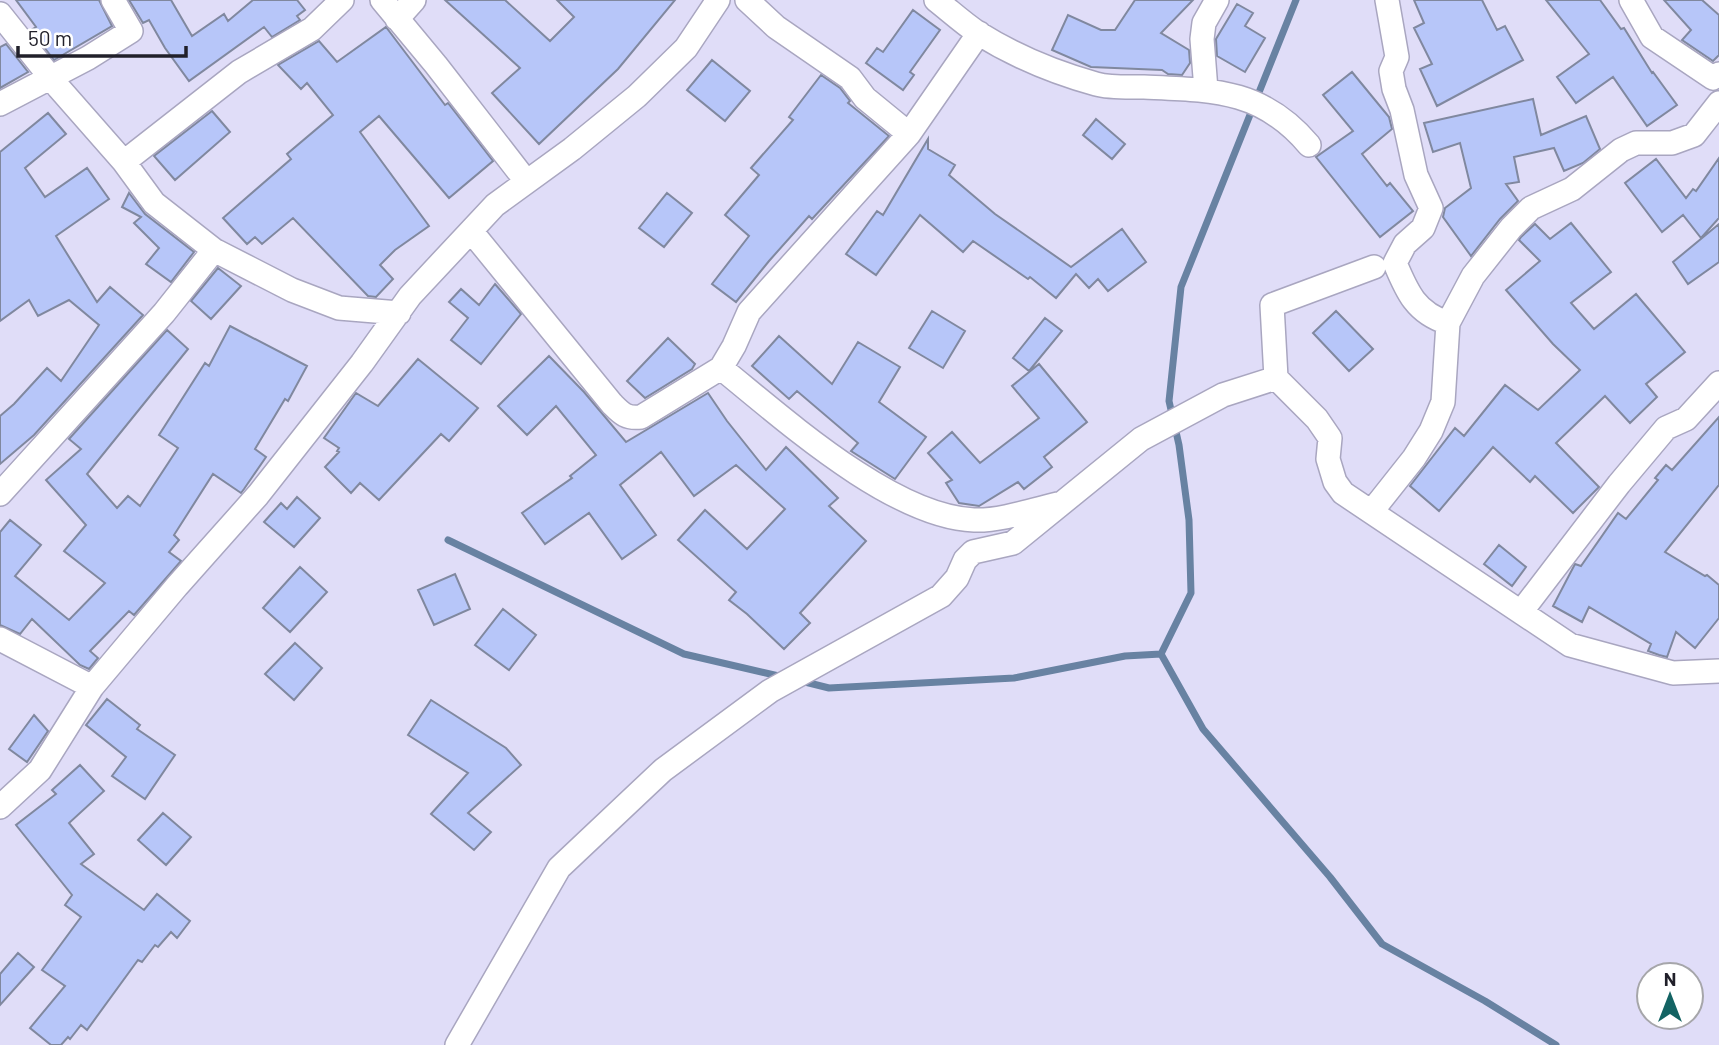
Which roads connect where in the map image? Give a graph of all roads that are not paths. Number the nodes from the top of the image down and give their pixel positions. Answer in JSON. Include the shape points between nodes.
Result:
{"nodes":[{"id":1,"x":113,"y":0,"type":"edge"},
{"id":2,"x":342,"y":0,"type":"edge"},
{"id":3,"x":382,"y":0,"type":"edge"},
{"id":4,"x":414,"y":0,"type":"edge"},
{"id":5,"x":718,"y":0,"type":"edge"},
{"id":6,"x":747,"y":0,"type":"edge"},
{"id":7,"x":936,"y":0,"type":"edge"},
{"id":8,"x":1217,"y":0,"type":"edge"},
{"id":9,"x":1387,"y":0,"type":"edge"},
{"id":10,"x":1631,"y":0,"type":"edge"},
{"id":11,"x":0,"y":14,"type":"edge"},
{"id":12,"x":397,"y":19,"type":"junction"},
{"id":13,"x":979,"y":33,"type":"junction"},
{"id":14,"x":1719,"y":74,"type":"edge"},
{"id":15,"x":50,"y":77,"type":"junction"},
{"id":16,"x":1206,"y":90,"type":"junction"},
{"id":17,"x":1719,"y":103,"type":"edge"},
{"id":18,"x":0,"y":104,"type":"edge"},
{"id":19,"x":909,"y":134,"type":"junction"},
{"id":20,"x":1309,"y":145,"type":"dead end"},
{"id":21,"x":124,"y":162,"type":"junction"},
{"id":22,"x":526,"y":181,"type":"junction"},
{"id":23,"x":471,"y":231,"type":"junction"},
{"id":24,"x":214,"y":250,"type":"junction"},
{"id":25,"x":1374,"y":267,"type":"dead end"},
{"id":26,"x":399,"y":313,"type":"junction"},
{"id":27,"x":1447,"y":323,"type":"junction"},
{"id":28,"x":720,"y":368,"type":"junction"},
{"id":29,"x":1276,"y":378,"type":"junction"},
{"id":30,"x":1719,"y":383,"type":"edge"},
{"id":31,"x":0,"y":495,"type":"edge"},
{"id":32,"x":1066,"y":502,"type":"junction"},
{"id":33,"x":1372,"y":512,"type":"junction"},
{"id":34,"x":1521,"y":612,"type":"junction"},
{"id":35,"x":0,"y":639,"type":"edge"},
{"id":36,"x":1719,"y":671,"type":"edge"},
{"id":37,"x":92,"y":687,"type":"junction"},
{"id":38,"x":0,"y":807,"type":"edge"},
{"id":39,"x":457,"y":1045,"type":"edge"}],
"edges":[{"from":1,"to":15,"type":"street","via":[[131,31]]},
{"from":2,"to":21,"type":"street","via":[[312,29],[239,72]]},
{"from":3,"to":12,"type":"street"},
{"from":4,"to":12,"type":"street"},
{"from":5,"to":22,"type":"street","via":[[687,48],[637,96]]},
{"from":6,"to":19,"type":"street","via":[[776,27],[850,78]]},
{"from":7,"to":13,"type":"street"},
{"from":8,"to":16,"type":"street","via":[[1204,23],[1202,39]]},
{"from":9,"to":27,"type":"street","via":[[1397,57],[1391,71],[1394,89],[1416,175],[1431,208],[1423,228],[1405,244],[1395,263],[1416,303],[1431,318]]},
{"from":10,"to":14,"type":"street","via":[[1652,37],[1713,78]]},
{"from":11,"to":15,"type":"street"},
{"from":12,"to":22,"type":"street"},
{"from":13,"to":16,"type":"street","via":[[1040,65],[1099,85]]},
{"from":13,"to":19,"type":"street"},
{"from":15,"to":18,"type":"street"},
{"from":15,"to":21,"type":"street"},
{"from":16,"to":20,"type":"street","via":[[1270,109]]},
{"from":17,"to":27,"type":"street","via":[[1694,135],[1672,143],[1629,146],[1572,189],[1531,208],[1473,276]]},
{"from":19,"to":28,"type":"street","via":[[750,312]]},
{"from":21,"to":24,"type":"street","via":[[154,203]]},
{"from":22,"to":23,"type":"street"},
{"from":23,"to":26,"type":"street"},
{"from":23,"to":28,"type":"street","via":[[623,415],[640,417]]},
{"from":24,"to":26,"type":"street","via":[[292,290],[340,308]]},
{"from":24,"to":31,"type":"street","via":[[164,313]]},
{"from":25,"to":29,"type":"street","via":[[1272,305]]},
{"from":26,"to":37,"type":"street","via":[[258,495]]},
{"from":27,"to":33,"type":"street","via":[[1443,402],[1420,449]]},
{"from":28,"to":32,"type":"street","via":[[883,490],[933,513],[974,520]]},
{"from":29,"to":32,"type":"street","via":[[1223,395],[1141,439]]},
{"from":29,"to":33,"type":"street","via":[[1330,438],[1328,459],[1335,482],[1343,493]]},
{"from":30,"to":34,"type":"street","via":[[1686,419],[1666,428]]},
{"from":32,"to":39,"type":"street","via":[[1013,543],[973,552],[940,596],[770,691],[663,770],[559,868]]},
{"from":33,"to":34,"type":"street"},
{"from":34,"to":36,"type":"street","via":[[1570,645],[1673,673]]},
{"from":35,"to":37,"type":"street"},
{"from":37,"to":38,"type":"street","via":[[40,770]]}]}
